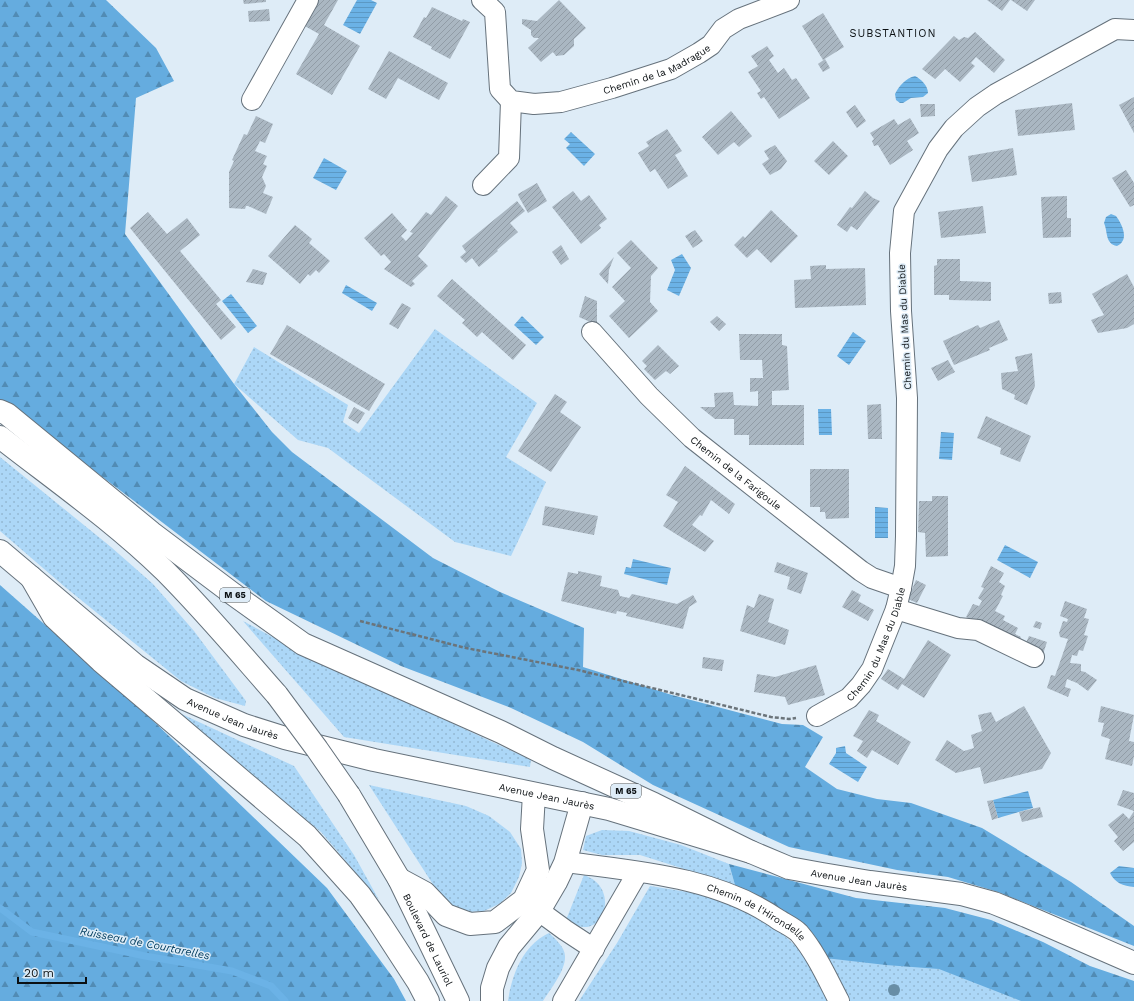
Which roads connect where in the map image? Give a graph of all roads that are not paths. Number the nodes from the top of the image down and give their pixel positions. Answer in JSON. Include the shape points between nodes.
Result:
{"nodes":[{"id":1,"x":308,"y":0,"type":"edge"},
{"id":2,"x":482,"y":0,"type":"edge"},
{"id":3,"x":789,"y":0,"type":"edge"},
{"id":4,"x":1134,"y":30,"type":"edge"},
{"id":5,"x":252,"y":100,"type":"dead end"},
{"id":6,"x":511,"y":101,"type":"junction"},
{"id":7,"x":483,"y":185,"type":"dead end"},
{"id":8,"x":592,"y":332,"type":"dead end"},
{"id":9,"x":0,"y":411,"type":"edge"},
{"id":10,"x":0,"y":437,"type":"edge"},
{"id":11,"x":0,"y":551,"type":"edge"},
{"id":12,"x":31,"y":577,"type":"junction"},
{"id":13,"x":901,"y":588,"type":"junction"},
{"id":14,"x":896,"y":609,"type":"junction"},
{"id":15,"x":1034,"y":657,"type":"dead end"},
{"id":16,"x":816,"y":716,"type":"road end"},
{"id":17,"x":534,"y":794,"type":"junction"},
{"id":18,"x":582,"y":803,"type":"junction"},
{"id":19,"x":750,"y":852,"type":"junction"},
{"id":20,"x":564,"y":863,"type":"junction"},
{"id":21,"x":538,"y":870,"type":"junction"},
{"id":22,"x":638,"y":872,"type":"junction"},
{"id":23,"x":399,"y":879,"type":"junction"},
{"id":24,"x":532,"y":905,"type":"junction"},
{"id":25,"x":594,"y":949,"type":"junction"},
{"id":26,"x":1134,"y":963,"type":"edge"},
{"id":27,"x":428,"y":1001,"type":"edge"},
{"id":28,"x":458,"y":1001,"type":"edge"},
{"id":29,"x":492,"y":1001,"type":"edge"},
{"id":30,"x":563,"y":1001,"type":"edge"},
{"id":31,"x":839,"y":1001,"type":"edge"}],
"edges":[{"from":1,"to":5,"type":"street"},
{"from":2,"to":6,"type":"street","via":[[495,12],[500,89]]},
{"from":3,"to":6,"type":"street","name":"Chemin de la Madrague","via":[[739,19],[723,29],[711,45],[670,69],[560,102],[534,104]]},
{"from":4,"to":13,"type":"street","name":"Chemin du Mas du Diable","via":[[1115,29],[977,107],[954,128],[938,149],[904,211],[900,253],[907,414],[905,566]]},
{"from":6,"to":7,"type":"street","via":[[510,158]]},
{"from":8,"to":13,"type":"street","name":"Chemin de la Farigoule","via":[[649,396],[692,438],[860,571]]},
{"from":9,"to":19,"type":"main road","number":"M 65","via":[[152,533],[303,644],[501,732]]},
{"from":10,"to":23,"type":"main road","name":"Boulevard de Lauriol","bridge":true,"via":[[124,534],[202,610],[277,695],[317,749]]},
{"from":11,"to":12,"type":"main road","name":"Avenue Jean Jaurès"},
{"from":12,"to":17,"type":"main road","name":"Avenue Jean Jaurès","via":[[134,665],[185,699],[244,726],[374,760]]},
{"from":12,"to":27,"type":"main road","via":[[54,617],[101,661],[307,836],[360,895]]},
{"from":13,"to":14,"type":"street","name":"Chemin du Mas du Diable"},
{"from":14,"to":15,"type":"street","via":[[958,628],[978,630]]},
{"from":14,"to":16,"type":"street","name":"Chemin du Mas du Diable","via":[[875,663],[862,685],[849,698]]},
{"from":17,"to":18,"type":"main road","name":"Avenue Jean Jaurès"},
{"from":17,"to":21,"type":"main road","via":[[532,829]]},
{"from":18,"to":19,"type":"main road","name":"Avenue Jean Jaurès"},
{"from":18,"to":20,"type":"main road"},
{"from":19,"to":26,"type":"main road","name":"Avenue Jean Jaurès","via":[[789,868],[961,894],[1026,916]]},
{"from":20,"to":21,"type":"main road"},
{"from":20,"to":22,"type":"street","name":"Chemin de l'Hirondelle"},
{"from":20,"to":24,"type":"main road","via":[[556,882]]},
{"from":21,"to":24,"type":"main road"},
{"from":22,"to":25,"type":"street"},
{"from":22,"to":31,"type":"street","name":"Chemin de l'Hirondelle","via":[[678,878],[760,906],[798,932],[818,961]]},
{"from":23,"to":24,"type":"main road","via":[[425,894],[446,915],[470,924],[495,922]]},
{"from":23,"to":28,"type":"main road","name":"Boulevard de Lauriol"},
{"from":24,"to":25,"type":"street"},
{"from":24,"to":29,"type":"main road","via":[[498,968],[492,988]]},
{"from":25,"to":30,"type":"street"}]}
